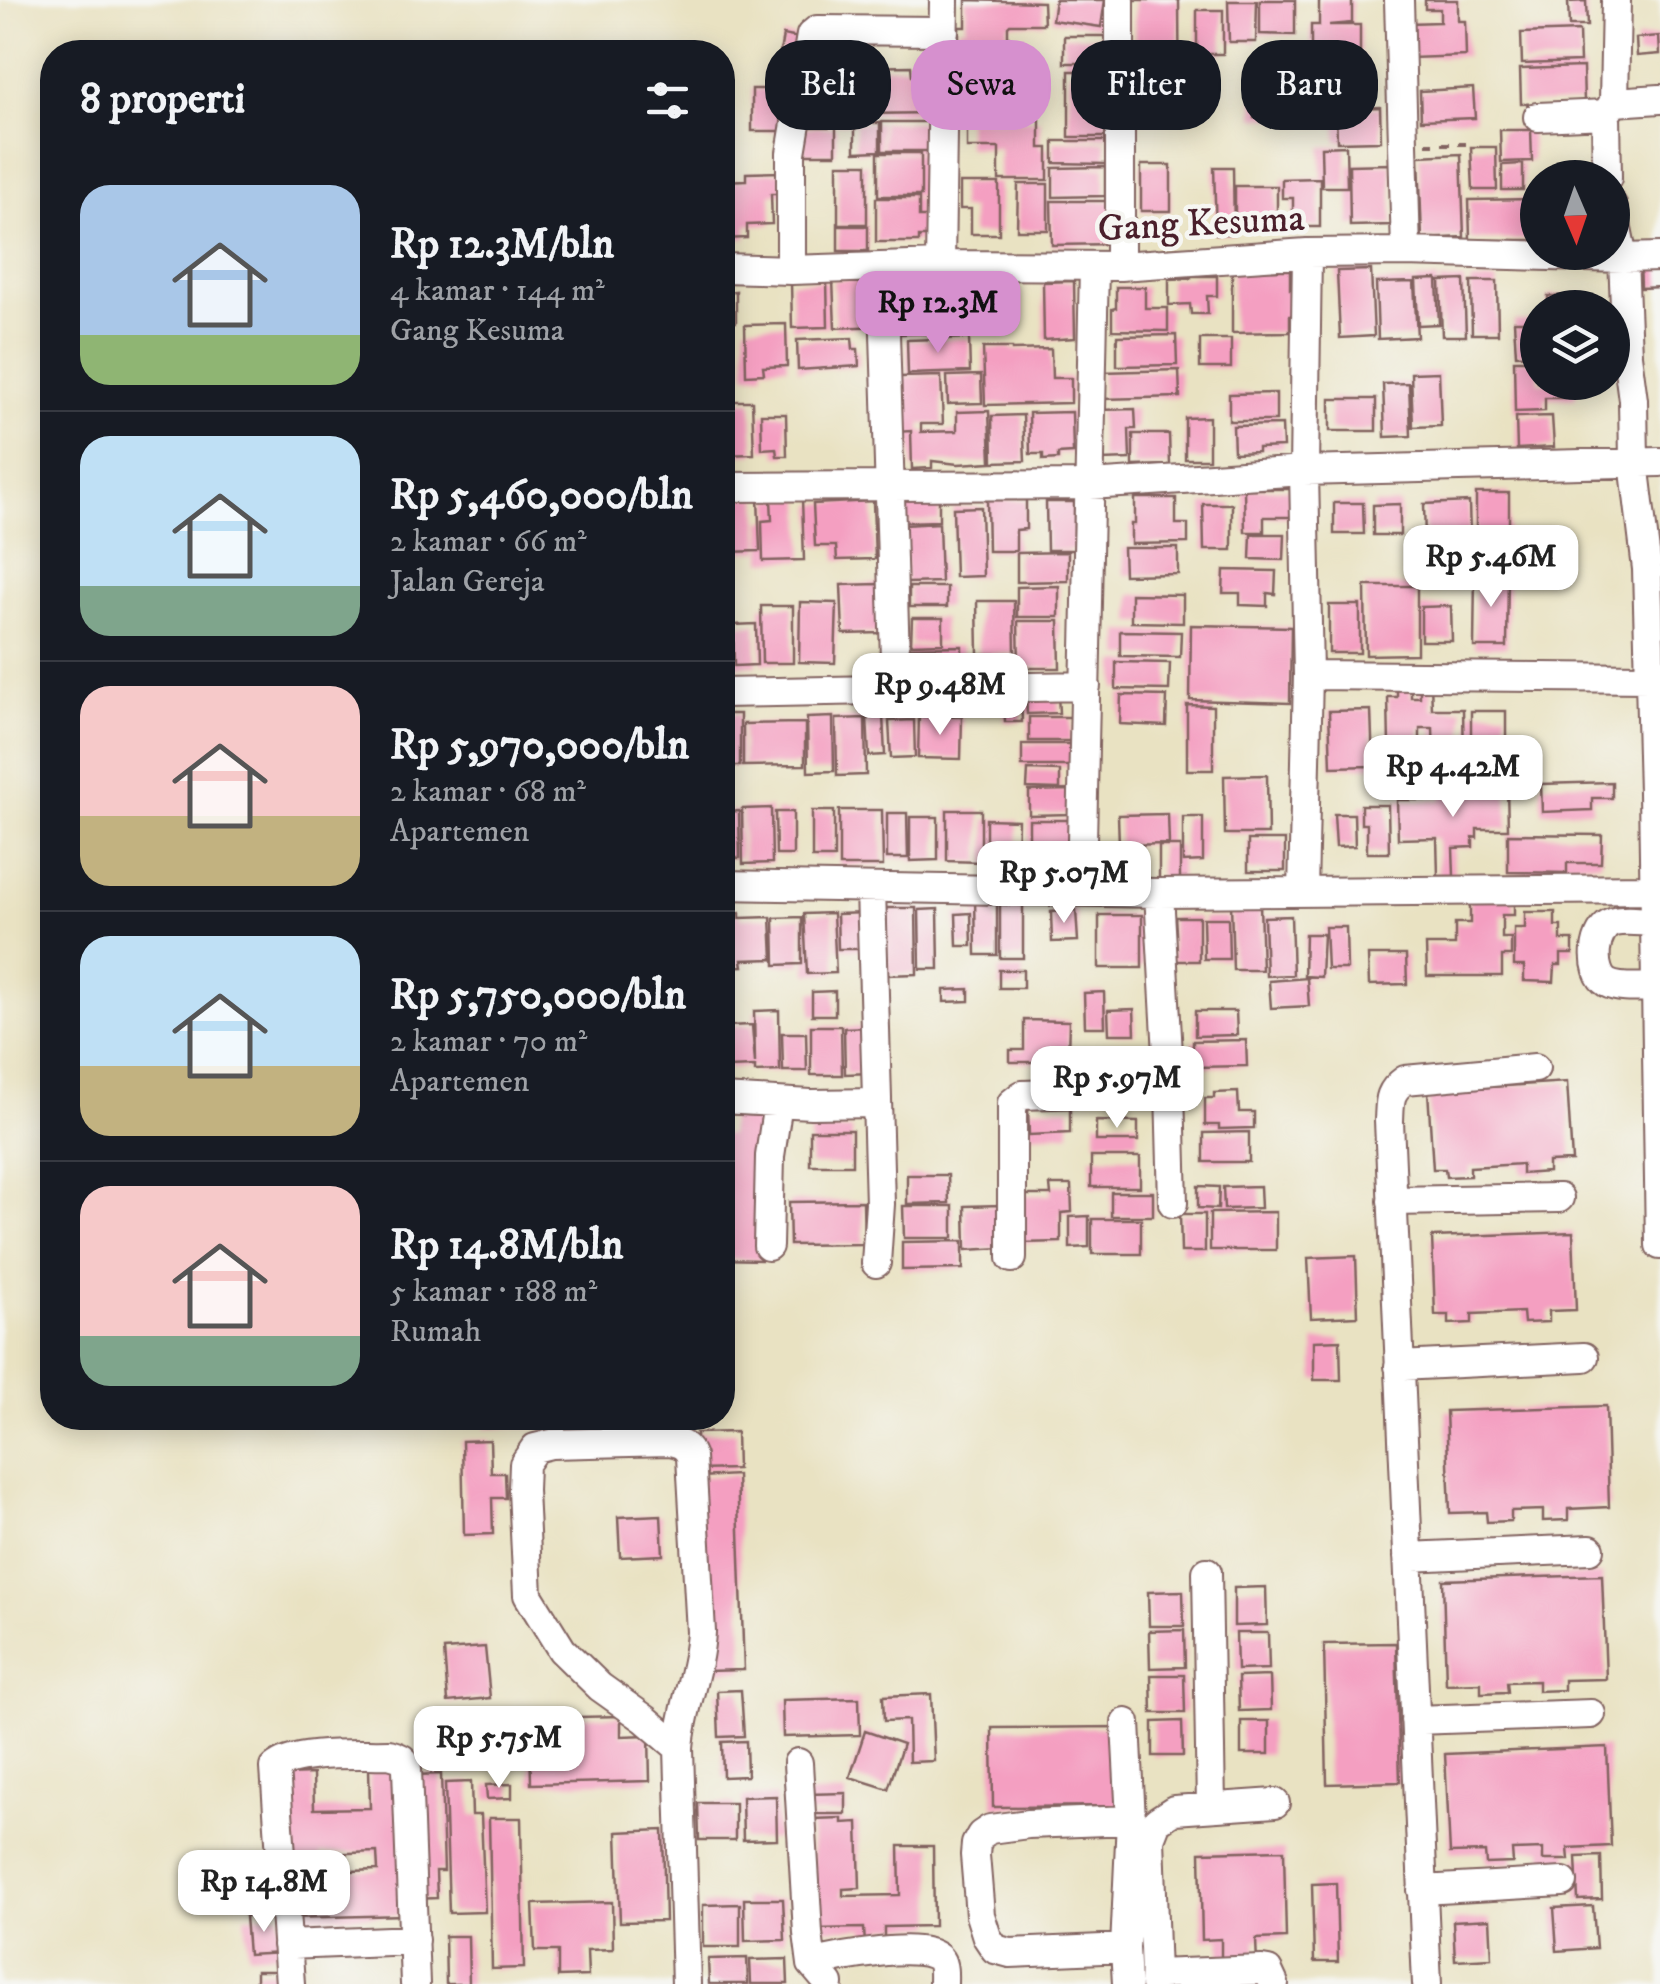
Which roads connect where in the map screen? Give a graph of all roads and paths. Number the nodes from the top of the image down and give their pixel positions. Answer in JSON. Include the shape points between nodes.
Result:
{"nodes":[{"id":1,"x":944,"y":0,"type":"edge"},
{"id":2,"x":1120,"y":0,"type":"edge"},
{"id":3,"x":1399,"y":0,"type":"edge"},
{"id":4,"x":1616,"y":0,"type":"edge"},
{"id":5,"x":944,"y":31,"type":"junction"},
{"id":6,"x":1660,"y":99,"type":"edge"},
{"id":7,"x":1610,"y":108,"type":"junction"},
{"id":8,"x":1538,"y":117,"type":"dead end"},
{"id":9,"x":1472,"y":144,"type":"dead end"},
{"id":10,"x":1403,"y":145,"type":"junction"},
{"id":11,"x":1603,"y":160,"type":"edge"},
{"id":12,"x":1406,"y":252,"type":"junction"},
{"id":13,"x":1307,"y":253,"type":"junction"},
{"id":14,"x":1520,"y":255,"type":"edge"},
{"id":15,"x":1660,"y":256,"type":"edge"},
{"id":16,"x":1630,"y":258,"type":"edge"},
{"id":17,"x":940,"y":265,"type":"junction"},
{"id":18,"x":1107,"y":266,"type":"junction"},
{"id":19,"x":735,"y":268,"type":"edge"},
{"id":20,"x":883,"y":268,"type":"junction"},
{"id":21,"x":791,"y":270,"type":"junction"},
{"id":22,"x":1623,"y":270,"type":"edge"},
{"id":23,"x":1647,"y":462,"type":"edge"},
{"id":24,"x":1304,"y":471,"type":"junction"},
{"id":25,"x":1090,"y":485,"type":"junction"},
{"id":26,"x":735,"y":487,"type":"edge"},
{"id":27,"x":890,"y":487,"type":"junction"},
{"id":28,"x":1654,"y":569,"type":"edge"},
{"id":29,"x":1308,"y":675,"type":"junction"},
{"id":30,"x":1649,"y":678,"type":"junction"},
{"id":31,"x":1086,"y":686,"type":"junction"},
{"id":32,"x":896,"y":691,"type":"junction"},
{"id":33,"x":735,"y":693,"type":"edge"},
{"id":34,"x":1656,"y":768,"type":"edge"},
{"id":35,"x":735,"y":885,"type":"edge"},
{"id":36,"x":871,"y":888,"type":"junction"},
{"id":37,"x":1654,"y":889,"type":"junction"},
{"id":38,"x":1082,"y":890,"type":"junction"},
{"id":39,"x":1304,"y":892,"type":"junction"},
{"id":40,"x":1159,"y":893,"type":"junction"},
{"id":41,"x":1655,"y":922,"type":"junction"},
{"id":42,"x":1656,"y":987,"type":"junction"},
{"id":43,"x":1535,"y":1068,"type":"dead end"},
{"id":44,"x":1170,"y":1090,"type":"junction"},
{"id":45,"x":735,"y":1100,"type":"edge"},
{"id":46,"x":778,"y":1103,"type":"junction"},
{"id":47,"x":877,"y":1103,"type":"junction"},
{"id":48,"x":1559,"y":1198,"type":"dead end"},
{"id":49,"x":1173,"y":1202,"type":"dead end"},
{"id":50,"x":1392,"y":1202,"type":"junction"},
{"id":51,"x":1660,"y":1226,"type":"edge"},
{"id":52,"x":768,"y":1246,"type":"dead end"},
{"id":53,"x":1660,"y":1246,"type":"edge"},
{"id":54,"x":1012,"y":1258,"type":"dead end"},
{"id":55,"x":876,"y":1263,"type":"dead end"},
{"id":56,"x":1584,"y":1356,"type":"dead end"},
{"id":57,"x":1399,"y":1366,"type":"junction"},
{"id":58,"x":1590,"y":1549,"type":"dead end"},
{"id":59,"x":1408,"y":1556,"type":"junction"},
{"id":60,"x":1207,"y":1572,"type":"dead end"},
{"id":61,"x":1591,"y":1714,"type":"dead end"},
{"id":62,"x":1415,"y":1720,"type":"junction"},
{"id":63,"x":1126,"y":1723,"type":"dead end"},
{"id":64,"x":680,"y":1748,"type":"junction"},
{"id":65,"x":798,"y":1764,"type":"dead end"},
{"id":66,"x":1276,"y":1803,"type":"dead end"},
{"id":67,"x":1210,"y":1807,"type":"junction"},
{"id":68,"x":1130,"y":1820,"type":"junction"},
{"id":69,"x":1563,"y":1882,"type":"dead end"},
{"id":70,"x":1422,"y":1890,"type":"junction"},
{"id":71,"x":414,"y":1940,"type":"junction"},
{"id":72,"x":288,"y":1945,"type":"junction"},
{"id":73,"x":1125,"y":1948,"type":"junction"},
{"id":74,"x":821,"y":1974,"type":"edge"},
{"id":75,"x":1155,"y":1979,"type":"edge"},
{"id":76,"x":290,"y":1984,"type":"edge"},
{"id":77,"x":415,"y":1984,"type":"edge"},
{"id":78,"x":686,"y":1984,"type":"edge"},
{"id":79,"x":944,"y":1984,"type":"edge"},
{"id":80,"x":1127,"y":1984,"type":"edge"},
{"id":81,"x":1274,"y":1984,"type":"edge"},
{"id":82,"x":1427,"y":1984,"type":"edge"}],
"edges":[{"from":1,"to":5,"type":"street"},
{"from":2,"to":18,"type":"street"},
{"from":3,"to":10,"type":"street"},
{"from":4,"to":7,"type":"street"},
{"from":5,"to":17,"type":"street"},
{"from":5,"to":21,"type":"street","via":[[810,35],[792,153]]},
{"from":6,"to":7,"type":"street"},
{"from":7,"to":8,"type":"street"},
{"from":7,"to":11,"type":"street"},
{"from":9,"to":10,"type":"path"},
{"from":10,"to":12,"type":"street"},
{"from":12,"to":13,"type":"street","name":"Gang Kesuma"},
{"from":12,"to":14,"type":"street","name":"Gang Kesuma"},
{"from":13,"to":18,"type":"street","name":"Gang Kesuma"},
{"from":13,"to":24,"type":"street"},
{"from":15,"to":16,"type":"street","name":"Gang Kesuma"},
{"from":17,"to":18,"type":"street","name":"Gang Kesuma"},
{"from":17,"to":20,"type":"street","name":"Gang Kesuma"},
{"from":18,"to":25,"type":"street"},
{"from":19,"to":21,"type":"street","name":"Gang Kesuma"},
{"from":20,"to":21,"type":"street","name":"Gang Kesuma"},
{"from":20,"to":27,"type":"street"},
{"from":22,"to":23,"type":"street","via":[[1627,355]]},
{"from":23,"to":24,"type":"street"},
{"from":23,"to":28,"type":"street"},
{"from":24,"to":25,"type":"street"},
{"from":24,"to":29,"type":"street"},
{"from":25,"to":27,"type":"street"},
{"from":25,"to":31,"type":"street"},
{"from":26,"to":27,"type":"street"},
{"from":27,"to":32,"type":"street"},
{"from":28,"to":30,"type":"street"},
{"from":29,"to":30,"type":"street"},
{"from":29,"to":39,"type":"street"},
{"from":30,"to":34,"type":"street"},
{"from":31,"to":32,"type":"street"},
{"from":31,"to":38,"type":"street"},
{"from":32,"to":33,"type":"street"},
{"from":34,"to":37,"type":"street"},
{"from":35,"to":36,"type":"street"},
{"from":36,"to":38,"type":"street"},
{"from":36,"to":47,"type":"street"},
{"from":37,"to":39,"type":"street"},
{"from":37,"to":41,"type":"street"},
{"from":38,"to":40,"type":"street"},
{"from":39,"to":40,"type":"street"},
{"from":40,"to":44,"type":"street"},
{"from":41,"to":42,"type":"street"},
{"from":41,"to":42,"type":"street","via":[[1613,922],[1602,929],[1597,972],[1616,986]]},
{"from":42,"to":51,"type":"street"},
{"from":43,"to":50,"type":"street","via":[[1405,1080],[1394,1088],[1388,1121]]},
{"from":44,"to":49,"type":"street"},
{"from":44,"to":54,"type":"street","via":[[1022,1095],[1012,1103]]},
{"from":45,"to":46,"type":"street"},
{"from":46,"to":47,"type":"street"},
{"from":46,"to":52,"type":"street"},
{"from":47,"to":55,"type":"street"},
{"from":48,"to":50,"type":"street"},
{"from":50,"to":57,"type":"street"},
{"from":51,"to":53,"type":"street"},
{"from":56,"to":57,"type":"street"},
{"from":57,"to":59,"type":"street"},
{"from":58,"to":59,"type":"street"},
{"from":59,"to":62,"type":"street"},
{"from":60,"to":67,"type":"street"},
{"from":61,"to":62,"type":"street"},
{"from":62,"to":70,"type":"street"},
{"from":63,"to":68,"type":"street"},
{"from":64,"to":64,"type":"street","via":[[562,1650],[528,1595],[524,1464],[535,1448],[670,1441],[688,1449],[701,1632]]},
{"from":64,"to":78,"type":"street"},
{"from":65,"to":74,"type":"street","via":[[808,1933]]},
{"from":66,"to":67,"type":"street"},
{"from":67,"to":75,"type":"street","via":[[1174,1810],[1152,1828]]},
{"from":68,"to":73,"type":"street"},
{"from":68,"to":73,"type":"street","via":[[990,1829],[975,1855],[980,1915],[995,1950]]},
{"from":69,"to":70,"type":"street"},
{"from":70,"to":82,"type":"street"},
{"from":71,"to":72,"type":"street"},
{"from":71,"to":72,"type":"street","via":[[406,1762],[389,1754],[295,1757],[275,1768]]},
{"from":71,"to":77,"type":"street"},
{"from":72,"to":76,"type":"street"},
{"from":73,"to":80,"type":"street"},
{"from":74,"to":79,"type":"street","via":[[848,1954],[925,1951],[940,1959]]},
{"from":75,"to":81,"type":"street","via":[[1262,1970]]}]}
